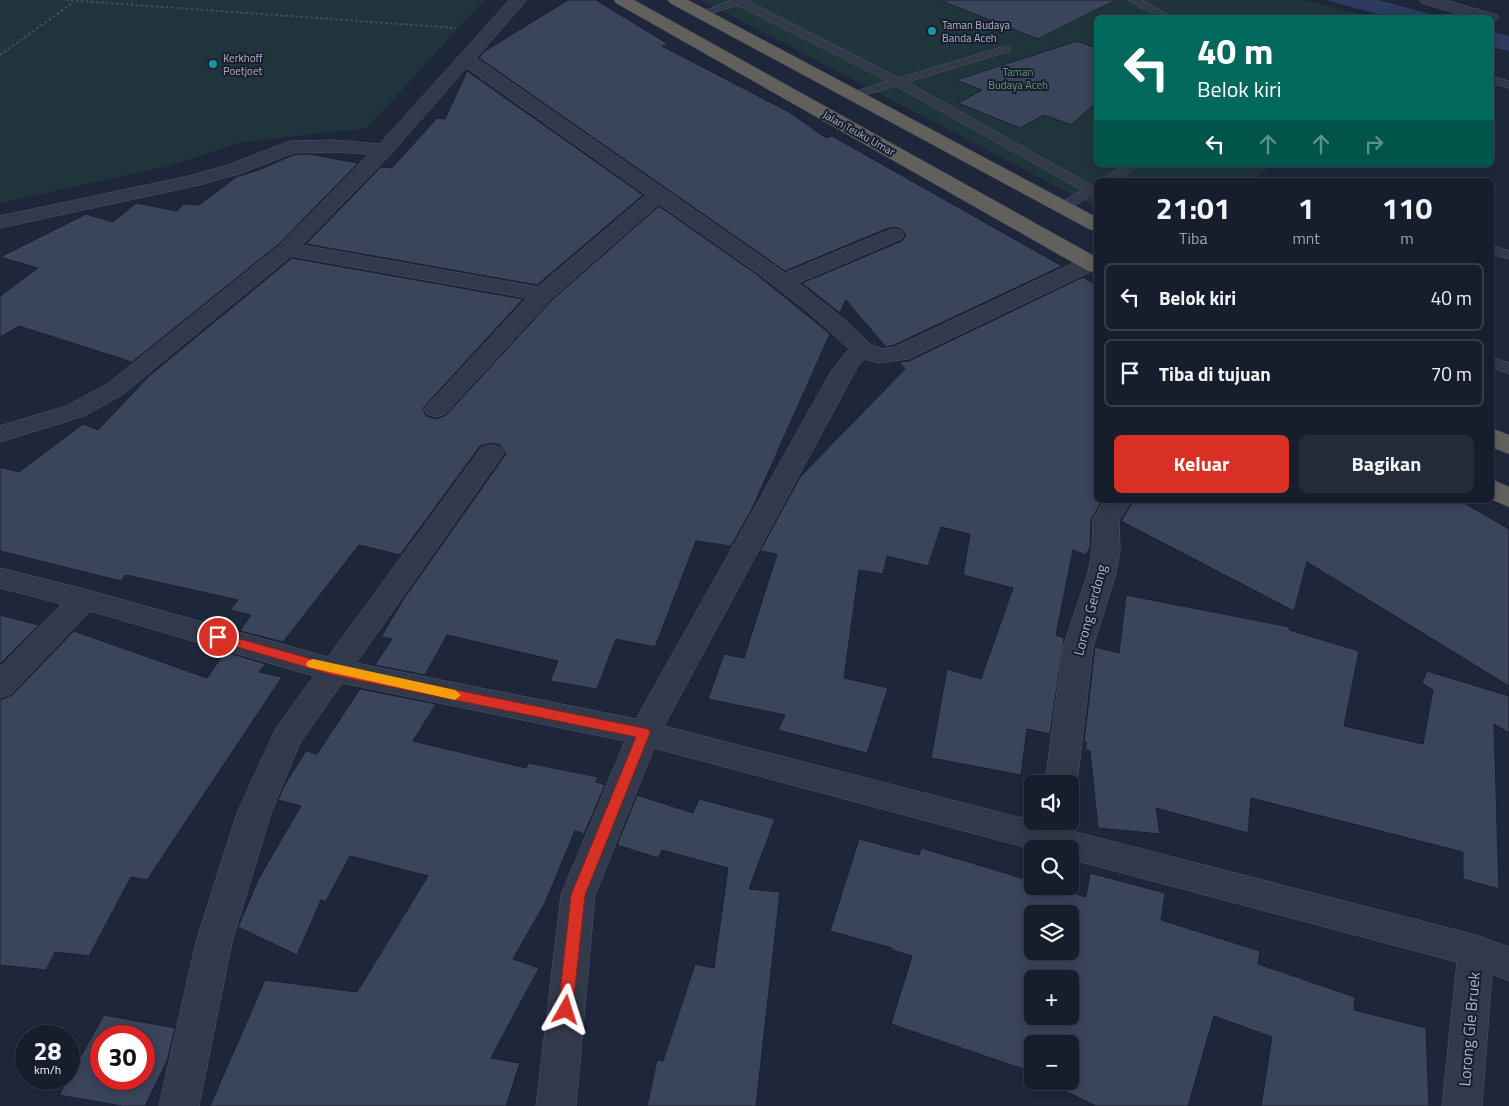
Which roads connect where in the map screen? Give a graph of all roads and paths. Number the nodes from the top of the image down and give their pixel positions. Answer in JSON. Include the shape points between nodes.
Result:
{"nodes":[{"id":1,"x":66,"y":0,"type":"edge"},
{"id":2,"x":76,"y":0,"type":"edge"},
{"id":3,"x":520,"y":0,"type":"edge"},
{"id":4,"x":622,"y":0,"type":"edge"},
{"id":5,"x":676,"y":0,"type":"edge"},
{"id":6,"x":1134,"y":0,"type":"edge"},
{"id":7,"x":1428,"y":0,"type":"edge"},
{"id":8,"x":740,"y":1,"type":"edge"},
{"id":9,"x":702,"y":14,"type":"junction"},
{"id":10,"x":1163,"y":15,"type":"edge"},
{"id":11,"x":1480,"y":15,"type":"edge"},
{"id":12,"x":1494,"y":19,"type":"edge"},
{"id":13,"x":1509,"y":23,"type":"edge"},
{"id":14,"x":491,"y":31,"type":"junction"},
{"id":15,"x":1006,"y":49,"type":"dead end"},
{"id":16,"x":0,"y":56,"type":"edge"},
{"id":17,"x":466,"y":59,"type":"junction"},
{"id":18,"x":1494,"y":81,"type":"edge"},
{"id":19,"x":898,"y":82,"type":"junction"},
{"id":20,"x":1509,"y":85,"type":"edge"},
{"id":21,"x":854,"y":95,"type":"junction"},
{"id":22,"x":384,"y":150,"type":"junction"},
{"id":23,"x":1130,"y":167,"type":"edge"},
{"id":24,"x":1111,"y":178,"type":"edge"},
{"id":25,"x":1094,"y":189,"type":"edge"},
{"id":26,"x":658,"y":195,"type":"junction"},
{"id":27,"x":1063,"y":207,"type":"junction"},
{"id":28,"x":0,"y":222,"type":"edge"},
{"id":29,"x":1094,"y":224,"type":"edge"},
{"id":30,"x":894,"y":235,"type":"dead end"},
{"id":31,"x":287,"y":249,"type":"junction"},
{"id":32,"x":1494,"y":250,"type":"edge"},
{"id":33,"x":1509,"y":255,"type":"edge"},
{"id":34,"x":1094,"y":265,"type":"edge"},
{"id":35,"x":783,"y":282,"type":"junction"},
{"id":36,"x":543,"y":294,"type":"junction"},
{"id":37,"x":862,"y":349,"type":"junction"},
{"id":38,"x":1494,"y":362,"type":"edge"},
{"id":39,"x":1509,"y":369,"type":"edge"},
{"id":40,"x":436,"y":409,"type":"dead end"},
{"id":41,"x":0,"y":434,"type":"edge"},
{"id":42,"x":1494,"y":438,"type":"edge"},
{"id":43,"x":1509,"y":446,"type":"edge"},
{"id":44,"x":491,"y":454,"type":"dead end"},
{"id":45,"x":1494,"y":490,"type":"edge"},
{"id":46,"x":1509,"y":498,"type":"edge"},
{"id":47,"x":1117,"y":503,"type":"edge"},
{"id":48,"x":0,"y":578,"type":"edge"},
{"id":49,"x":84,"y":599,"type":"junction"},
{"id":50,"x":333,"y":670,"type":"junction"},
{"id":51,"x":0,"y":686,"type":"edge"},
{"id":52,"x":644,"y":733,"type":"junction"},
{"id":53,"x":1062,"y":775,"type":"edge"},
{"id":54,"x":1024,"y":823,"type":"edge"},
{"id":55,"x":1054,"y":830,"type":"edge"},
{"id":56,"x":1493,"y":958,"type":"edge"},
{"id":57,"x":179,"y":1106,"type":"edge"},
{"id":58,"x":556,"y":1106,"type":"edge"},
{"id":59,"x":1462,"y":1106,"type":"edge"}],
"edges":[{"from":1,"to":2,"type":"path"},
{"from":2,"to":14,"type":"path"},
{"from":2,"to":16,"type":"path"},
{"from":3,"to":14,"type":"street"},
{"from":4,"to":34,"type":"highway","name":"Jalan Teuku Umar"},
{"from":5,"to":9,"type":"highway"},
{"from":6,"to":10,"type":"lane"},
{"from":7,"to":11,"type":"street"},
{"from":8,"to":9,"type":"lane"},
{"from":8,"to":19,"type":"lane"},
{"from":9,"to":21,"type":"highway"},
{"from":12,"to":13,"type":"street"},
{"from":14,"to":17,"type":"street"},
{"from":15,"to":19,"type":"lane"},
{"from":17,"to":22,"type":"street"},
{"from":17,"to":26,"type":"street"},
{"from":18,"to":20,"type":"lane"},
{"from":19,"to":21,"type":"lane"},
{"from":19,"to":25,"type":"lane"},
{"from":21,"to":27,"type":"highway"},
{"from":22,"to":28,"type":"street","via":[[290,147],[235,169],[192,181]]},
{"from":22,"to":31,"type":"street"},
{"from":23,"to":24,"type":"lane"},
{"from":25,"to":27,"type":"lane"},
{"from":26,"to":35,"type":"street"},
{"from":26,"to":36,"type":"street"},
{"from":27,"to":29,"type":"highway"},
{"from":30,"to":35,"type":"street"},
{"from":31,"to":36,"type":"street"},
{"from":31,"to":41,"type":"street","via":[[114,390],[75,410]]},
{"from":32,"to":33,"type":"lane"},
{"from":34,"to":37,"type":"street","via":[[900,354],[879,356]]},
{"from":35,"to":37,"type":"street"},
{"from":36,"to":40,"type":"street"},
{"from":37,"to":52,"type":"street","via":[[844,370]]},
{"from":38,"to":39,"type":"lane"},
{"from":42,"to":43,"type":"highway"},
{"from":44,"to":50,"type":"street"},
{"from":45,"to":46,"type":"highway"},
{"from":47,"to":53,"type":"street","name":"Lorong Gerdong","via":[[1106,519],[1102,573],[1078,647]]},
{"from":48,"to":49,"type":"street"},
{"from":49,"to":50,"type":"street"},
{"from":49,"to":51,"type":"street"},
{"from":50,"to":52,"type":"street"},
{"from":50,"to":57,"type":"street","via":[[286,737],[254,813],[214,942]]},
{"from":52,"to":54,"type":"street"},
{"from":52,"to":58,"type":"street","via":[[578,895]]},
{"from":55,"to":56,"type":"street"},
{"from":56,"to":59,"type":"street","name":"Lorong Gle Bruek"}]}
